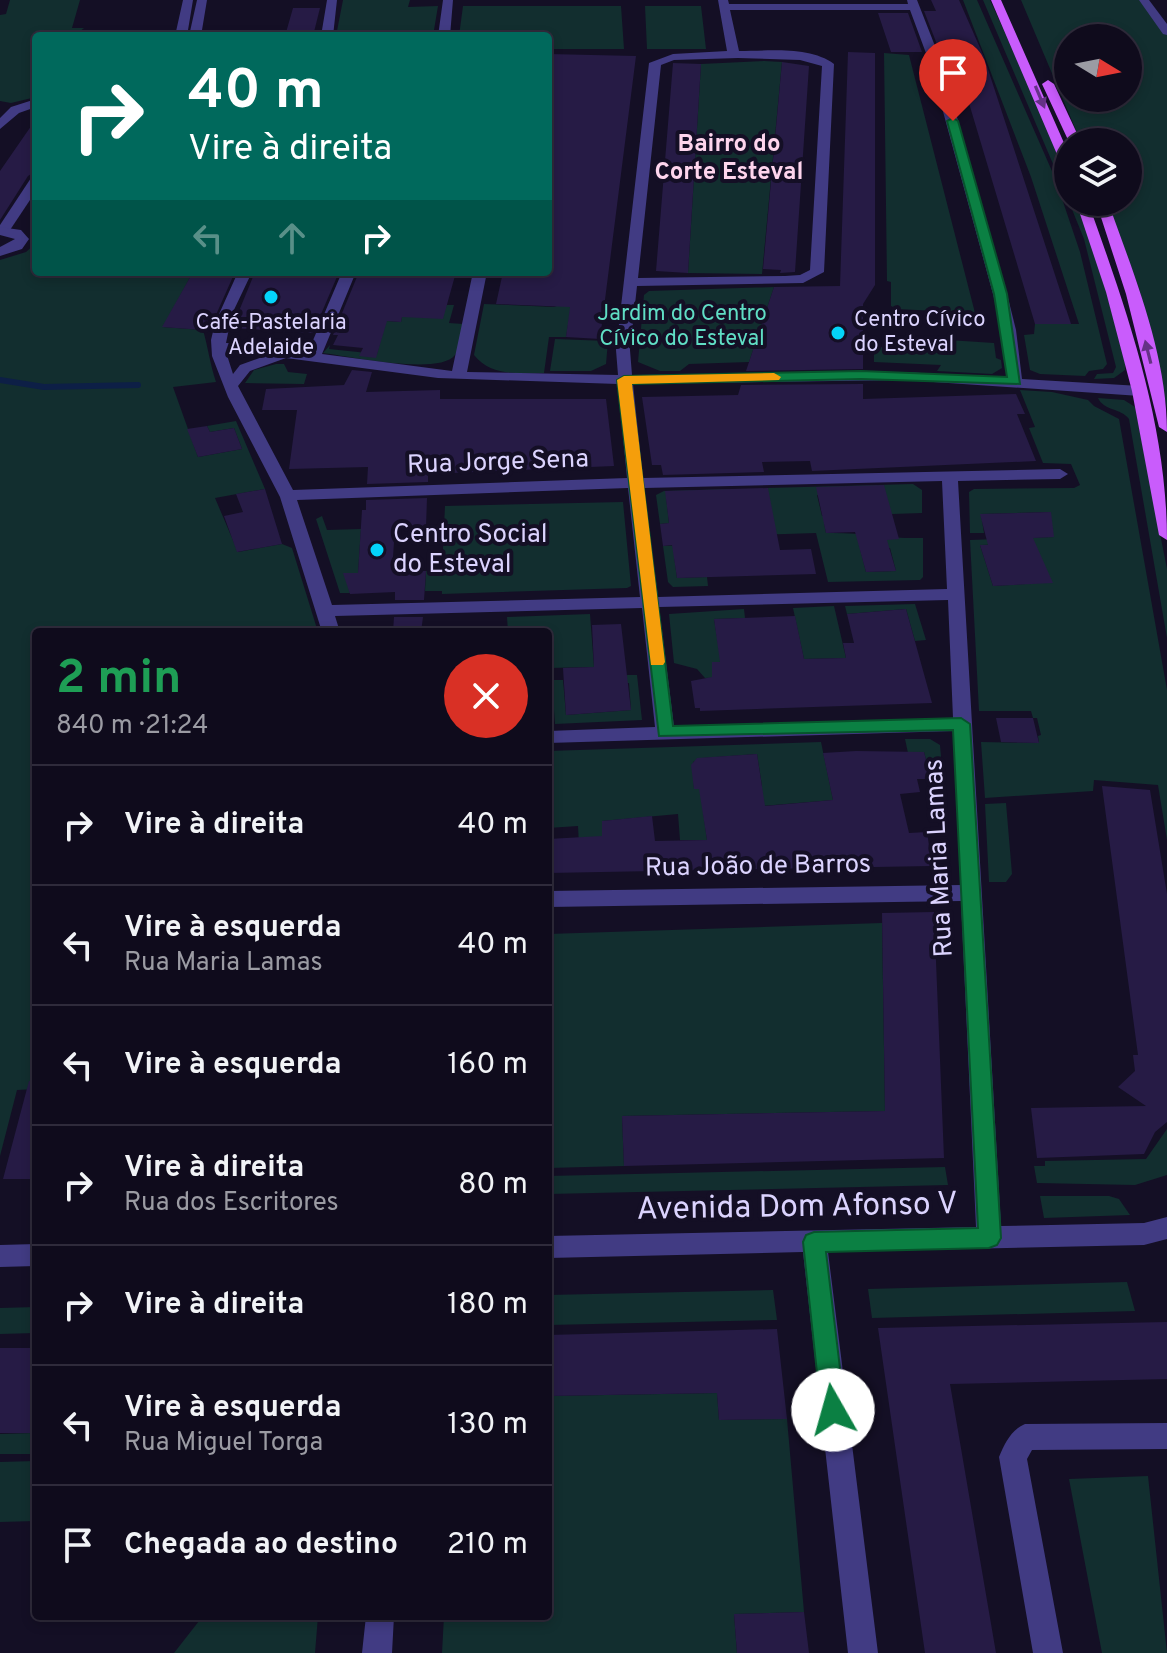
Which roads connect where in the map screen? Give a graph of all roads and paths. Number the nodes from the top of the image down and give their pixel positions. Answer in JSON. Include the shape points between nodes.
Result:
{"nodes":[{"id":1,"x":188,"y":0,"type":"edge"},
{"id":2,"x":202,"y":0,"type":"edge"},
{"id":3,"x":332,"y":0,"type":"edge"},
{"id":4,"x":448,"y":0,"type":"edge"},
{"id":5,"x":996,"y":0,"type":"edge"},
{"id":6,"x":1008,"y":0,"type":"edge"},
{"id":7,"x":1144,"y":0,"type":"edge"},
{"id":8,"x":878,"y":3,"type":"edge"},
{"id":9,"x":914,"y":3,"type":"edge"},
{"id":10,"x":724,"y":4,"type":"edge"},
{"id":11,"x":182,"y":32,"type":"edge"},
{"id":12,"x":196,"y":32,"type":"edge"},
{"id":13,"x":328,"y":32,"type":"edge"},
{"id":14,"x":444,"y":32,"type":"edge"},
{"id":15,"x":1167,"y":32,"type":"edge"},
{"id":16,"x":734,"y":56,"type":"junction"},
{"id":17,"x":32,"y":104,"type":"edge"},
{"id":18,"x":0,"y":125,"type":"edge"},
{"id":19,"x":1068,"y":128,"type":"edge"},
{"id":20,"x":1054,"y":134,"type":"edge"},
{"id":21,"x":32,"y":187,"type":"edge"},
{"id":22,"x":1087,"y":216,"type":"edge"},
{"id":23,"x":1107,"y":216,"type":"edge"},
{"id":24,"x":2,"y":231,"type":"edge"},
{"id":25,"x":0,"y":252,"type":"edge"},
{"id":26,"x":243,"y":276,"type":"edge"},
{"id":27,"x":347,"y":276,"type":"edge"},
{"id":28,"x":479,"y":276,"type":"edge"},
{"id":29,"x":630,"y":282,"type":"junction"},
{"id":30,"x":218,"y":347,"type":"junction"},
{"id":31,"x":286,"y":354,"type":"junction"},
{"id":32,"x":313,"y":357,"type":"junction"},
{"id":33,"x":459,"y":375,"type":"junction"},
{"id":34,"x":624,"y":380,"type":"junction"},
{"id":35,"x":1015,"y":381,"type":"junction"},
{"id":36,"x":231,"y":385,"type":"junction"},
{"id":37,"x":1140,"y":391,"type":"junction"},
{"id":38,"x":1167,"y":427,"type":"edge"},
{"id":39,"x":950,"y":474,"type":"junction"},
{"id":40,"x":1060,"y":474,"type":"dead end"},
{"id":41,"x":635,"y":483,"type":"junction"},
{"id":42,"x":287,"y":495,"type":"junction"},
{"id":43,"x":1167,"y":535,"type":"edge"},
{"id":44,"x":956,"y":594,"type":"junction"},
{"id":45,"x":650,"y":602,"type":"junction"},
{"id":46,"x":324,"y":611,"type":"junction"},
{"id":47,"x":330,"y":628,"type":"edge"},
{"id":48,"x":961,"y":724,"type":"junction"},
{"id":49,"x":665,"y":732,"type":"junction"},
{"id":50,"x":552,"y":737,"type":"edge"},
{"id":51,"x":969,"y":893,"type":"junction"},
{"id":52,"x":552,"y":899,"type":"edge"},
{"id":53,"x":1159,"y":1234,"type":"edge"},
{"id":54,"x":989,"y":1238,"type":"junction"},
{"id":55,"x":814,"y":1242,"type":"junction"},
{"id":56,"x":552,"y":1247,"type":"edge"},
{"id":57,"x":32,"y":1255,"type":"edge"},
{"id":58,"x":0,"y":1256,"type":"edge"},
{"id":59,"x":1167,"y":1436,"type":"edge"},
{"id":60,"x":380,"y":1620,"type":"edge"},
{"id":61,"x":377,"y":1653,"type":"edge"},
{"id":62,"x":863,"y":1653,"type":"edge"},
{"id":63,"x":1048,"y":1653,"type":"edge"}],
"edges":[{"from":1,"to":11,"type":"street"},
{"from":2,"to":12,"type":"street"},
{"from":3,"to":13,"type":"street"},
{"from":4,"to":14,"type":"street"},
{"from":5,"to":20,"type":"main road","one_way":true},
{"from":6,"to":19,"type":"main road"},
{"from":7,"to":15,"type":"street"},
{"from":8,"to":9,"type":"street"},
{"from":8,"to":10,"type":"street"},
{"from":9,"to":35,"type":"street","via":[[1000,294]]},
{"from":10,"to":16,"type":"street"},
{"from":16,"to":29,"type":"street","via":[[673,57],[655,63]]},
{"from":16,"to":29,"type":"street","via":[[808,56],[828,64],[817,272],[794,280]]},
{"from":17,"to":18,"type":"street","via":[[15,110]]},
{"from":21,"to":24,"type":"street"},
{"from":22,"to":37,"type":"main road"},
{"from":38,"to":23,"type":"main road","one_way":true},
{"from":24,"to":25,"type":"street","via":[[22,239]]},
{"from":26,"to":30,"type":"street"},
{"from":27,"to":32,"type":"street"},
{"from":28,"to":33,"type":"street"},
{"from":29,"to":34,"type":"street"},
{"from":30,"to":31,"type":"street","via":[[268,348]]},
{"from":30,"to":36,"type":"street"},
{"from":31,"to":32,"type":"street"},
{"from":31,"to":36,"type":"street","via":[[245,368]]},
{"from":32,"to":33,"type":"street"},
{"from":33,"to":34,"type":"street"},
{"from":34,"to":35,"type":"street","via":[[861,375]]},
{"from":34,"to":41,"type":"street"},
{"from":35,"to":37,"type":"street"},
{"from":36,"to":42,"type":"street"},
{"from":37,"to":43,"type":"main road"},
{"from":39,"to":40,"type":"street","name":"Rua Jorge Sena"},
{"from":39,"to":41,"type":"street","name":"Rua Jorge Sena"},
{"from":39,"to":44,"type":"street","name":"Rua Maria Lamas"},
{"from":41,"to":42,"type":"street","name":"Rua Jorge Sena"},
{"from":41,"to":45,"type":"street"},
{"from":42,"to":46,"type":"street"},
{"from":44,"to":45,"type":"street"},
{"from":44,"to":48,"type":"street","name":"Rua Maria Lamas"},
{"from":45,"to":46,"type":"street"},
{"from":45,"to":49,"type":"street"},
{"from":46,"to":47,"type":"street"},
{"from":48,"to":49,"type":"street"},
{"from":48,"to":51,"type":"street","name":"Rua Maria Lamas"},
{"from":49,"to":50,"type":"street"},
{"from":51,"to":52,"type":"street","name":"Rua João de Barros"},
{"from":51,"to":54,"type":"street","name":"Rua Maria Lamas"},
{"from":53,"to":54,"type":"street","name":"Avenida Dom Afonso V"},
{"from":54,"to":55,"type":"street","name":"Avenida Dom Afonso V"},
{"from":55,"to":56,"type":"street","name":"Avenida Dom Afonso V"},
{"from":55,"to":62,"type":"street"},
{"from":57,"to":58,"type":"street"},
{"from":59,"to":63,"type":"street","via":[[1025,1437],[1018,1445],[1013,1457]]},
{"from":60,"to":61,"type":"street"}]}
